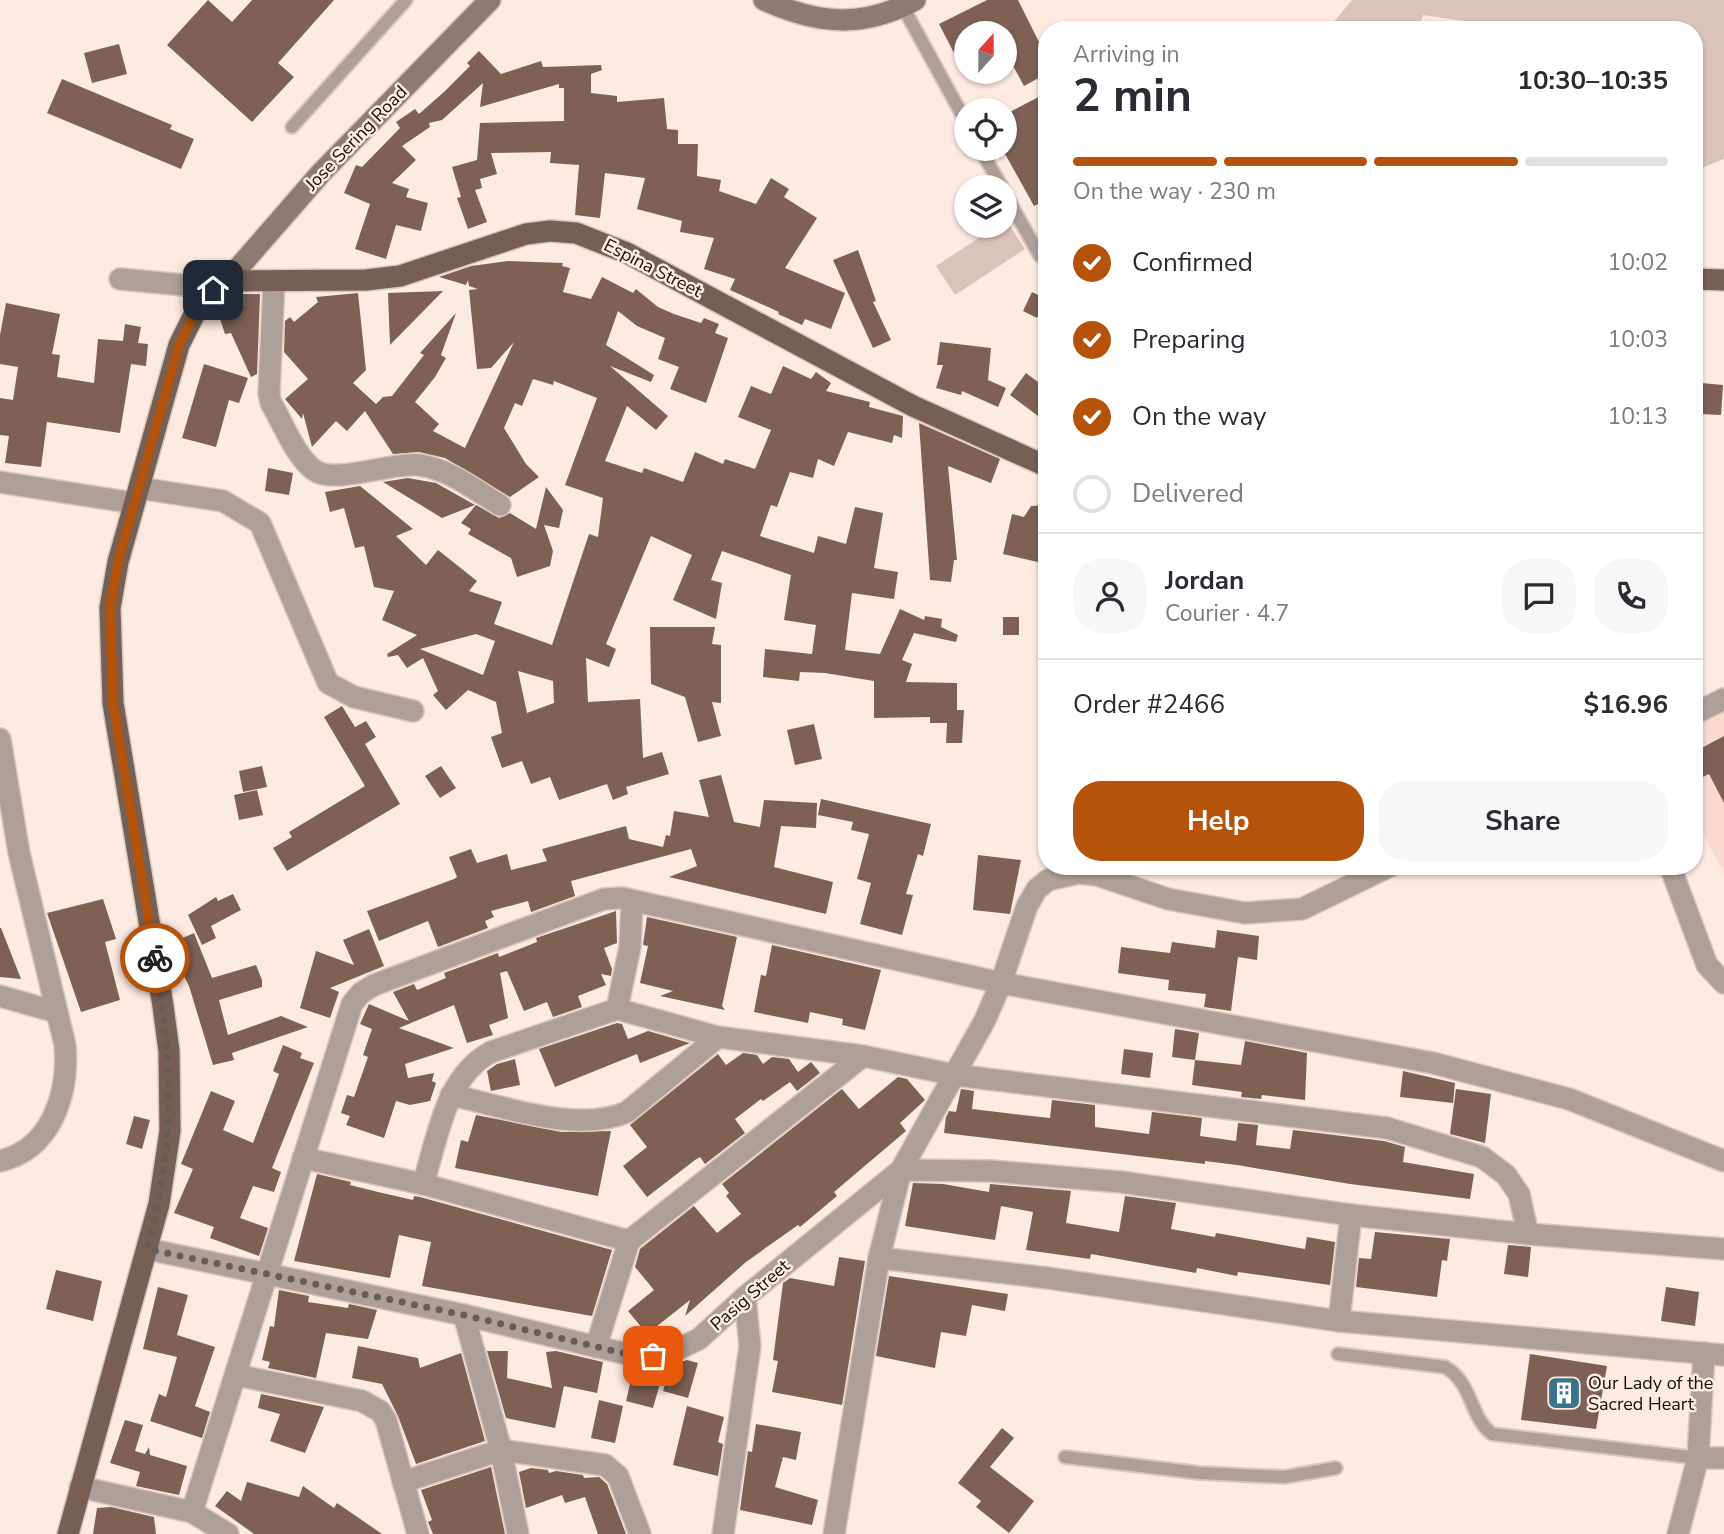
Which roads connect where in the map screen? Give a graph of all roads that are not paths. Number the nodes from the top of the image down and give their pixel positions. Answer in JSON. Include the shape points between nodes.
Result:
{"nodes":[{"id":1,"x":405,"y":0,"type":"edge"},
{"id":2,"x":490,"y":0,"type":"edge"},
{"id":3,"x":764,"y":0,"type":"edge"},
{"id":4,"x":909,"y":3,"type":"edge"},
{"id":5,"x":955,"y":98,"type":"edge"},
{"id":6,"x":292,"y":127,"type":"dead end"},
{"id":7,"x":1017,"y":215,"type":"edge"},
{"id":8,"x":1038,"y":252,"type":"edge"},
{"id":9,"x":120,"y":279,"type":"dead end"},
{"id":10,"x":1703,"y":279,"type":"edge"},
{"id":11,"x":1724,"y":280,"type":"edge"},
{"id":12,"x":274,"y":281,"type":"junction"},
{"id":13,"x":221,"y":284,"type":"junction"},
{"id":14,"x":1038,"y":462,"type":"edge"},
{"id":15,"x":0,"y":482,"type":"edge"},
{"id":16,"x":136,"y":495,"type":"junction"},
{"id":17,"x":500,"y":505,"type":"dead end"},
{"id":18,"x":1724,"y":699,"type":"edge"},
{"id":19,"x":1703,"y":710,"type":"edge"},
{"id":20,"x":413,"y":711,"type":"dead end"},
{"id":21,"x":0,"y":739,"type":"edge"},
{"id":22,"x":1070,"y":875,"type":"edge"},
{"id":23,"x":1097,"y":875,"type":"edge"},
{"id":24,"x":1372,"y":875,"type":"edge"},
{"id":25,"x":1673,"y":875,"type":"edge"},
{"id":26,"x":632,"y":901,"type":"junction"},
{"id":27,"x":1724,"y":983,"type":"edge"},
{"id":28,"x":1002,"y":984,"type":"junction"},
{"id":29,"x":0,"y":996,"type":"edge"},
{"id":30,"x":617,"y":1009,"type":"junction"},
{"id":31,"x":56,"y":1012,"type":"junction"},
{"id":32,"x":718,"y":1037,"type":"junction"},
{"id":33,"x":863,"y":1056,"type":"junction"},
{"id":34,"x":955,"y":1075,"type":"junction"},
{"id":35,"x":451,"y":1095,"type":"junction"},
{"id":36,"x":303,"y":1158,"type":"junction"},
{"id":37,"x":0,"y":1161,"type":"edge"},
{"id":38,"x":1724,"y":1161,"type":"edge"},
{"id":39,"x":901,"y":1170,"type":"junction"},
{"id":40,"x":423,"y":1184,"type":"junction"},
{"id":41,"x":1351,"y":1215,"type":"junction"},
{"id":42,"x":1528,"y":1234,"type":"junction"},
{"id":43,"x":629,"y":1241,"type":"junction"},
{"id":44,"x":147,"y":1249,"type":"junction"},
{"id":45,"x":1724,"y":1249,"type":"edge"},
{"id":46,"x":880,"y":1258,"type":"junction"},
{"id":47,"x":267,"y":1275,"type":"junction"},
{"id":48,"x":745,"y":1297,"type":"junction"},
{"id":49,"x":464,"y":1315,"type":"junction"},
{"id":50,"x":1339,"y":1321,"type":"junction"},
{"id":51,"x":596,"y":1348,"type":"junction"},
{"id":52,"x":1338,"y":1354,"type":"dead end"},
{"id":53,"x":1714,"y":1354,"type":"edge"},
{"id":54,"x":236,"y":1375,"type":"junction"},
{"id":55,"x":501,"y":1450,"type":"junction"},
{"id":56,"x":1065,"y":1457,"type":"dead end"},
{"id":57,"x":1698,"y":1458,"type":"junction"},
{"id":58,"x":1724,"y":1458,"type":"edge"},
{"id":59,"x":1336,"y":1468,"type":"dead end"},
{"id":60,"x":403,"y":1482,"type":"junction"},
{"id":61,"x":80,"y":1487,"type":"junction"},
{"id":62,"x":192,"y":1512,"type":"junction"},
{"id":63,"x":68,"y":1534,"type":"edge"},
{"id":64,"x":228,"y":1534,"type":"edge"},
{"id":65,"x":418,"y":1534,"type":"edge"},
{"id":66,"x":518,"y":1534,"type":"edge"},
{"id":67,"x":640,"y":1534,"type":"edge"},
{"id":68,"x":723,"y":1534,"type":"edge"},
{"id":69,"x":835,"y":1534,"type":"edge"},
{"id":70,"x":1678,"y":1534,"type":"edge"}],
"edges":[{"from":1,"to":6,"type":"lane"},
{"from":2,"to":13,"type":"main road","name":"Jose Sering Road","via":[[321,173]]},
{"from":3,"to":4,"type":"main road","via":[[827,21],[878,15]]},
{"from":4,"to":5,"type":"lane"},
{"from":7,"to":8,"type":"lane"},
{"from":9,"to":13,"type":"street"},
{"from":10,"to":11,"type":"main road"},
{"from":12,"to":13,"type":"main road","name":"Espina Street"},
{"from":12,"to":14,"type":"main road","name":"Espina Street","via":[[400,276],[526,234],[576,233],[627,253],[913,406]]},
{"from":12,"to":17,"type":"street","via":[[269,394],[314,470],[333,476],[387,466],[428,467],[464,482]]},
{"from":13,"to":16,"type":"main road","via":[[200,303],[179,345]]},
{"from":15,"to":16,"type":"street"},
{"from":16,"to":20,"type":"street","via":[[223,501],[260,523],[328,683],[354,697]]},
{"from":16,"to":44,"type":"main road","via":[[113,584],[110,654],[113,703],[169,1051],[170,1131]]},
{"from":18,"to":19,"type":"street"},
{"from":21,"to":31,"type":"street","via":[[19,853]]},
{"from":22,"to":28,"type":"street","name":"Pasig Street","via":[[1048,880],[1037,889],[1027,906]]},
{"from":23,"to":24,"type":"street","name":"Pasig Street","via":[[1168,899],[1245,913],[1302,909]]},
{"from":25,"to":27,"type":"street","via":[[1707,965]]},
{"from":26,"to":28,"type":"street"},
{"from":26,"to":30,"type":"street","via":[[631,947]]},
{"from":26,"to":36,"type":"street","via":[[604,899],[361,992],[346,1016]]},
{"from":28,"to":34,"type":"street","name":"Pasig Street"},
{"from":28,"to":38,"type":"street","via":[[1433,1063],[1569,1100]]},
{"from":29,"to":31,"type":"street"},
{"from":30,"to":32,"type":"street"},
{"from":30,"to":35,"type":"street","via":[[483,1056],[463,1073]]},
{"from":31,"to":37,"type":"street","via":[[67,1067],[61,1103],[31,1145],[16,1158]]},
{"from":32,"to":33,"type":"street"},
{"from":32,"to":35,"type":"street","via":[[627,1112],[610,1120],[574,1121]]},
{"from":33,"to":34,"type":"street"},
{"from":33,"to":43,"type":"street"},
{"from":34,"to":39,"type":"street","name":"Pasig Street"},
{"from":34,"to":42,"type":"street","via":[[1349,1122],[1433,1141],[1482,1157],[1506,1175],[1519,1194]]},
{"from":35,"to":40,"type":"street"},
{"from":36,"to":40,"type":"street"},
{"from":36,"to":47,"type":"street"},
{"from":39,"to":41,"type":"street","via":[[991,1171],[1121,1182]]},
{"from":39,"to":46,"type":"street"},
{"from":39,"to":48,"type":"street","name":"Pasig Street"},
{"from":40,"to":43,"type":"street"},
{"from":41,"to":42,"type":"street"},
{"from":41,"to":50,"type":"street"},
{"from":42,"to":45,"type":"street"},
{"from":43,"to":51,"type":"street"},
{"from":44,"to":47,"type":"street","name":"Pasig Street"},
{"from":44,"to":61,"type":"main road"},
{"from":46,"to":50,"type":"street"},
{"from":46,"to":69,"type":"street"},
{"from":47,"to":49,"type":"street","name":"Pasig Street"},
{"from":47,"to":54,"type":"street"},
{"from":48,"to":51,"type":"street","name":"Pasig Street","via":[[699,1339],[670,1353],[631,1355]]},
{"from":48,"to":68,"type":"street","via":[[750,1346]]},
{"from":49,"to":51,"type":"street","name":"Pasig Street"},
{"from":49,"to":55,"type":"street"},
{"from":50,"to":53,"type":"street"},
{"from":52,"to":57,"type":"lane","via":[[1445,1367],[1458,1374],[1480,1424],[1492,1434]]},
{"from":53,"to":57,"type":"street","via":[[1705,1383]]},
{"from":54,"to":60,"type":"street","via":[[371,1404],[386,1420]]},
{"from":54,"to":62,"type":"street"},
{"from":55,"to":60,"type":"street"},
{"from":55,"to":66,"type":"street"},
{"from":55,"to":67,"type":"street","via":[[614,1469]]},
{"from":56,"to":59,"type":"lane","via":[[1200,1473],[1284,1477]]},
{"from":57,"to":58,"type":"street"},
{"from":57,"to":70,"type":"street"},
{"from":60,"to":65,"type":"street"},
{"from":61,"to":62,"type":"street"},
{"from":61,"to":63,"type":"main road"},
{"from":62,"to":64,"type":"street"}]}
